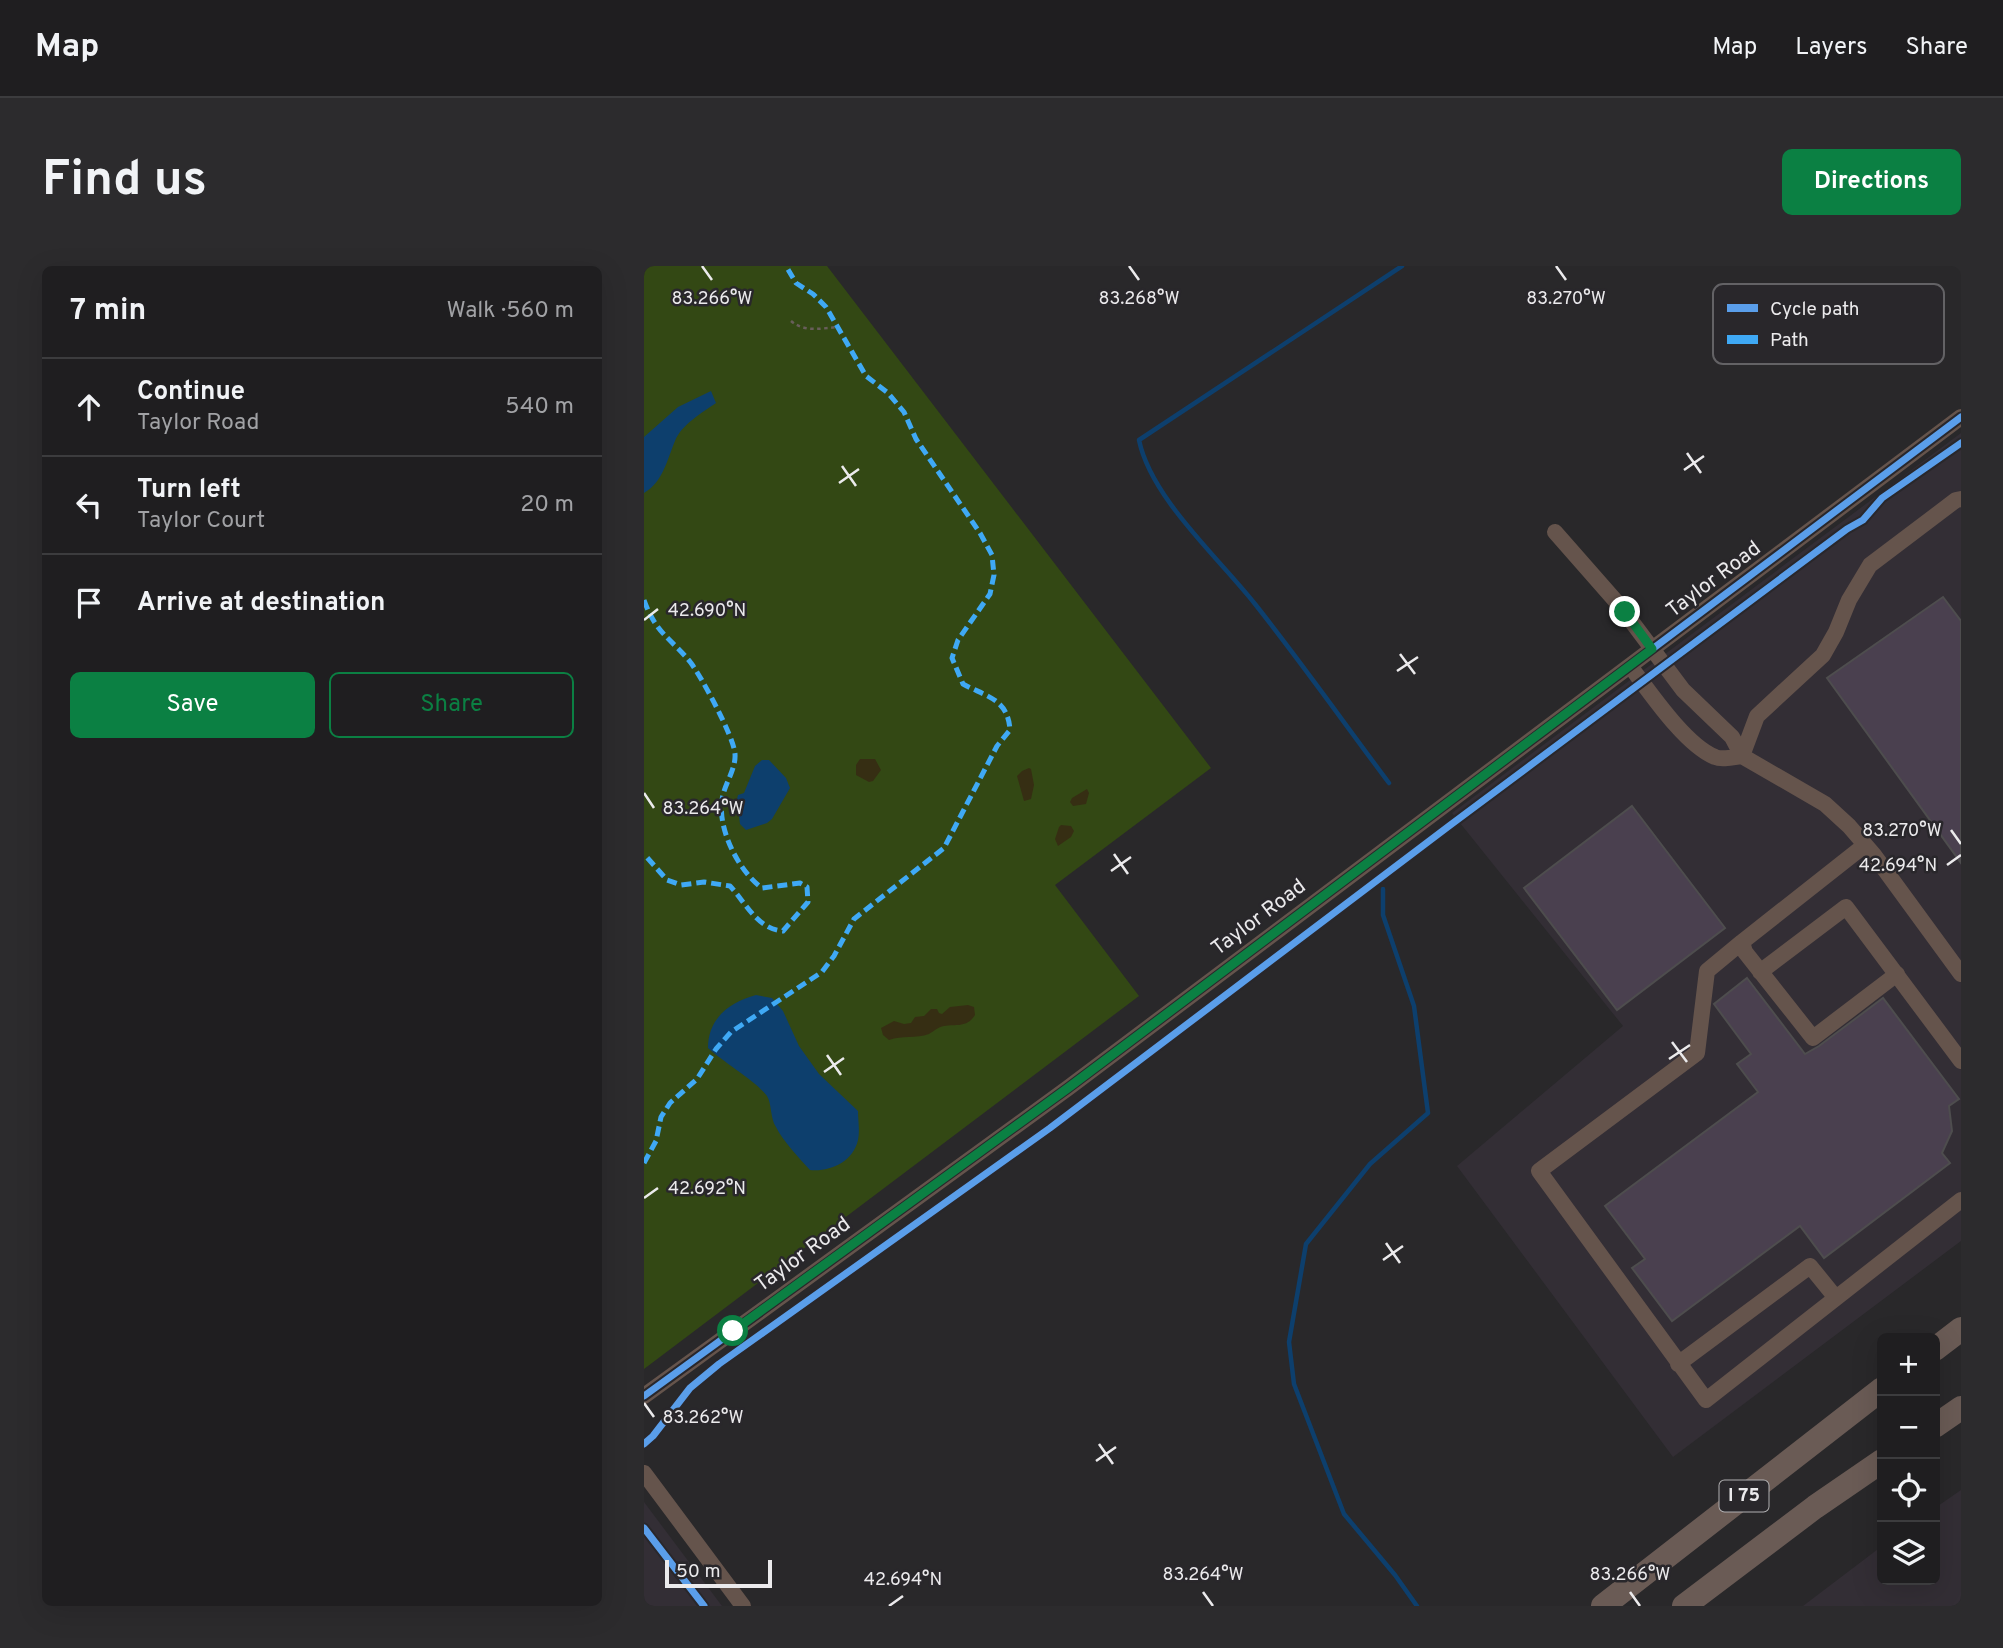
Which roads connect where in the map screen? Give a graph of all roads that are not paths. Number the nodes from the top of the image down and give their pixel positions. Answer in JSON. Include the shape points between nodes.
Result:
{"nodes":[{"id":1,"x":1961,"y":417,"type":"edge"},
{"id":2,"x":1961,"y":499,"type":"edge"},
{"id":3,"x":1555,"y":532,"type":"dead end"},
{"id":4,"x":1652,"y":649,"type":"junction"},
{"id":5,"x":1630,"y":666,"type":"junction"},
{"id":6,"x":1742,"y":756,"type":"junction"},
{"id":7,"x":1865,"y":845,"type":"junction"},
{"id":8,"x":1742,"y":942,"type":"junction"},
{"id":9,"x":1760,"y":972,"type":"junction"},
{"id":10,"x":1897,"y":974,"type":"junction"},
{"id":11,"x":1961,"y":974,"type":"edge"},
{"id":12,"x":1961,"y":1061,"type":"edge"},
{"id":13,"x":1961,"y":1200,"type":"edge"},
{"id":14,"x":1836,"y":1298,"type":"junction"},
{"id":15,"x":1961,"y":1329,"type":"edge"},
{"id":16,"x":1940,"y":1345,"type":"edge"},
{"id":17,"x":1678,"y":1364,"type":"junction"},
{"id":18,"x":1877,"y":1393,"type":"edge"},
{"id":19,"x":644,"y":1396,"type":"edge"},
{"id":20,"x":1961,"y":1408,"type":"edge"},
{"id":21,"x":1940,"y":1423,"type":"edge"},
{"id":22,"x":1877,"y":1464,"type":"edge"},
{"id":23,"x":644,"y":1473,"type":"edge"},
{"id":24,"x":743,"y":1606,"type":"edge"},
{"id":25,"x":1603,"y":1606,"type":"edge"},
{"id":26,"x":1684,"y":1606,"type":"edge"}],
"edges":[{"from":1,"to":4,"type":"street","name":"Taylor Road"},
{"from":2,"to":6,"type":"street","via":[[1870,565],[1823,655],[1757,716]]},
{"from":3,"to":4,"type":"street"},
{"from":4,"to":5,"type":"street","name":"Taylor Road"},
{"from":4,"to":6,"type":"street","via":[[1683,690],[1732,737]]},
{"from":5,"to":6,"type":"street","via":[[1676,724],[1702,748],[1717,758]]},
{"from":5,"to":19,"type":"street","name":"Taylor Road","via":[[1068,1088]]},
{"from":6,"to":7,"type":"street","via":[[1825,804]]},
{"from":7,"to":8,"type":"street"},
{"from":7,"to":11,"type":"street"},
{"from":8,"to":9,"type":"street"},
{"from":8,"to":17,"type":"street","via":[[1707,971],[1697,1053],[1539,1171]]},
{"from":9,"to":10,"type":"street","via":[[1813,1038]]},
{"from":9,"to":10,"type":"street","via":[[1846,907]]},
{"from":10,"to":12,"type":"street"},
{"from":13,"to":14,"type":"street"},
{"from":14,"to":17,"type":"street","via":[[1810,1266]]},
{"from":14,"to":17,"type":"street","via":[[1706,1400]]},
{"from":15,"to":16,"type":"highway"},
{"from":18,"to":25,"type":"highway","number":"I 75"},
{"from":20,"to":21,"type":"highway"},
{"from":22,"to":26,"type":"highway","number":"I 75"},
{"from":23,"to":24,"type":"street"}]}
